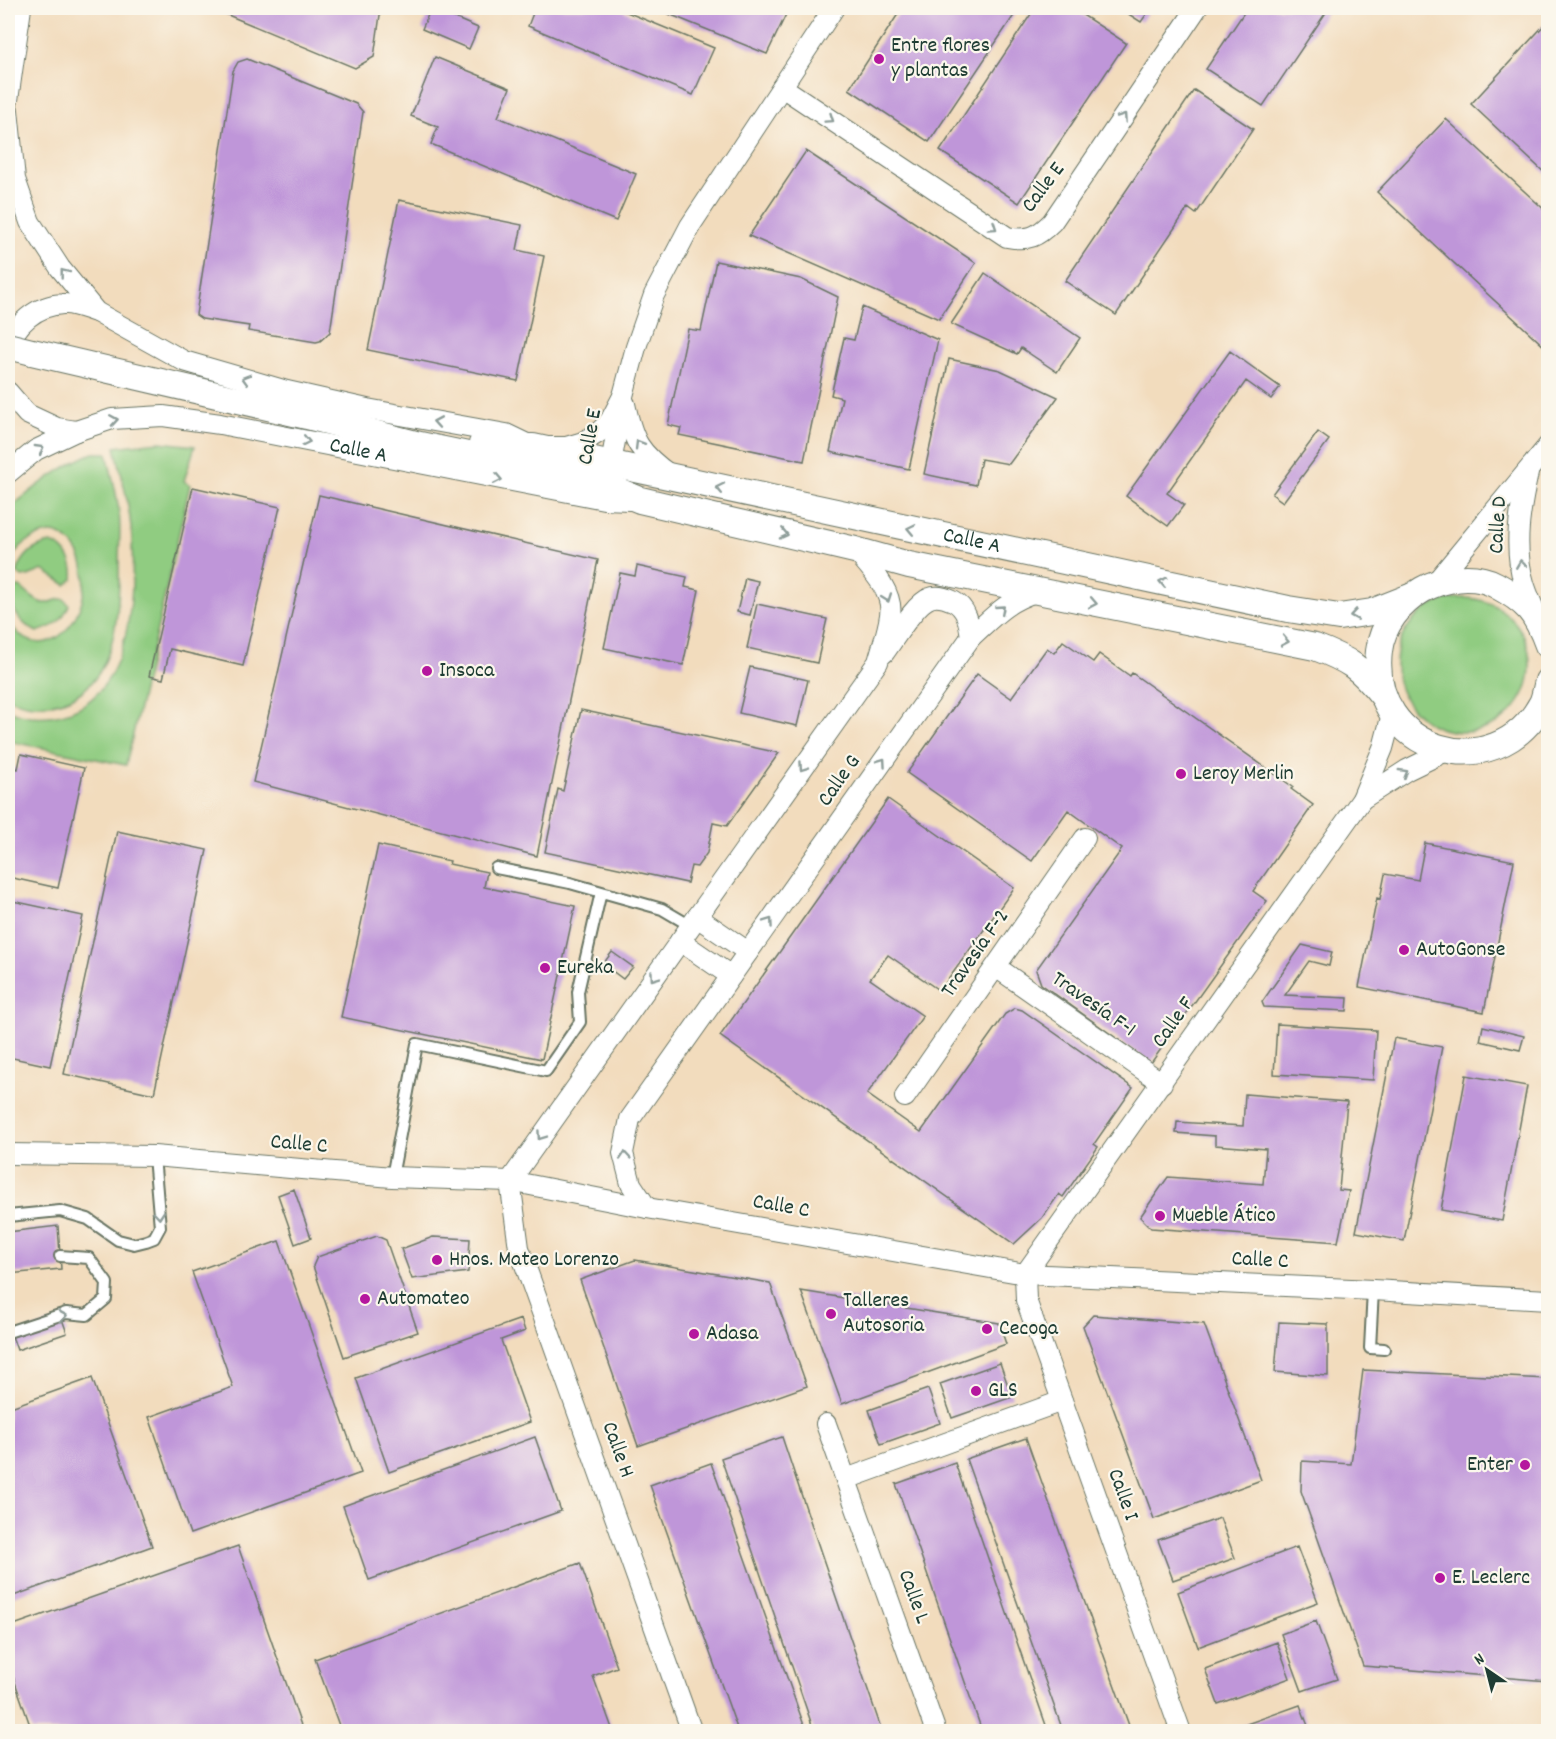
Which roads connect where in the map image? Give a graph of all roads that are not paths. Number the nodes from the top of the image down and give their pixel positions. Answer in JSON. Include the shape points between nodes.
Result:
{"nodes":[{"id":1,"x":21,"y":8,"type":"edge"},
{"id":2,"x":834,"y":8,"type":"edge"},
{"id":3,"x":1197,"y":8,"type":"edge"},
{"id":4,"x":782,"y":87,"type":"junction"},
{"id":5,"x":8,"y":100,"type":"edge"},
{"id":6,"x":8,"y":110,"type":"edge"},
{"id":7,"x":96,"y":312,"type":"junction"},
{"id":8,"x":16,"y":349,"type":"edge"},
{"id":9,"x":8,"y":392,"type":"edge"},
{"id":10,"x":623,"y":396,"type":"junction"},
{"id":11,"x":307,"y":416,"type":"junction"},
{"id":12,"x":76,"y":430,"type":"junction"},
{"id":13,"x":1548,"y":446,"type":"edge"},
{"id":14,"x":533,"y":447,"type":"junction"},
{"id":15,"x":1530,"y":466,"type":"junction"},
{"id":16,"x":8,"y":473,"type":"edge"},
{"id":17,"x":609,"y":475,"type":"junction"},
{"id":18,"x":675,"y":479,"type":"junction"},
{"id":19,"x":640,"y":500,"type":"junction"},
{"id":20,"x":855,"y":550,"type":"junction"},
{"id":21,"x":1436,"y":582,"type":"junction"},
{"id":22,"x":1036,"y":592,"type":"junction"},
{"id":23,"x":1410,"y":597,"type":"junction"},
{"id":24,"x":1545,"y":634,"type":"edge"},
{"id":25,"x":970,"y":637,"type":"junction"},
{"id":26,"x":878,"y":662,"type":"junction"},
{"id":27,"x":1548,"y":681,"type":"edge"},
{"id":28,"x":1387,"y":705,"type":"junction"},
{"id":29,"x":1548,"y":713,"type":"edge"},
{"id":30,"x":1526,"y":726,"type":"junction"},
{"id":31,"x":1448,"y":750,"type":"junction"},
{"id":32,"x":1362,"y":799,"type":"junction"},
{"id":33,"x":1085,"y":838,"type":"dead end"},
{"id":34,"x":496,"y":868,"type":"dead end"},
{"id":35,"x":601,"y":892,"type":"junction"},
{"id":36,"x":689,"y":928,"type":"junction"},
{"id":37,"x":748,"y":952,"type":"junction"},
{"id":38,"x":996,"y":967,"type":"junction"},
{"id":39,"x":731,"y":976,"type":"junction"},
{"id":40,"x":1162,"y":1083,"type":"junction"},
{"id":41,"x":905,"y":1097,"type":"dead end"},
{"id":42,"x":8,"y":1154,"type":"edge"},
{"id":43,"x":154,"y":1156,"type":"junction"},
{"id":44,"x":392,"y":1177,"type":"junction"},
{"id":45,"x":510,"y":1181,"type":"junction"},
{"id":46,"x":647,"y":1208,"type":"junction"},
{"id":47,"x":8,"y":1216,"type":"edge"},
{"id":48,"x":60,"y":1256,"type":"dead end"},
{"id":49,"x":1025,"y":1274,"type":"junction"},
{"id":50,"x":1373,"y":1290,"type":"junction"},
{"id":51,"x":1548,"y":1300,"type":"edge"},
{"id":52,"x":8,"y":1332,"type":"edge"},
{"id":53,"x":1384,"y":1349,"type":"dead end"},
{"id":54,"x":1062,"y":1401,"type":"junction"},
{"id":55,"x":826,"y":1424,"type":"dead end"},
{"id":56,"x":846,"y":1479,"type":"junction"},
{"id":57,"x":692,"y":1731,"type":"edge"},
{"id":58,"x":936,"y":1731,"type":"edge"},
{"id":59,"x":1181,"y":1731,"type":"edge"}],
"edges":[{"from":1,"to":5,"type":"street"},
{"from":2,"to":4,"type":"street","name":"Calle E"},
{"from":4,"to":3,"type":"street","name":"Calle E","one_way":true,"via":[[1007,237],[1023,240],[1040,234],[1052,222]]},
{"from":4,"to":10,"type":"street","name":"Calle E","via":[[690,226],[654,295]]},
{"from":7,"to":6,"type":"street","name":"Calle A","one_way":true,"via":[[60,268],[30,222],[15,179]]},
{"from":7,"to":8,"type":"street","name":"Calle A","via":[[65,304],[44,308],[19,324],[11,336]]},
{"from":14,"to":7,"type":"street","name":"Calle A","one_way":true,"via":[[506,434],[287,391],[184,361]]},
{"from":8,"to":11,"type":"street","name":"Calle A"},
{"from":9,"to":12,"type":"street","name":"Calle A","via":[[27,414],[57,428]]},
{"from":10,"to":14,"type":"street","name":"Calle E","via":[[610,421],[583,442],[566,447]]},
{"from":10,"to":17,"type":"street","name":"Calle E"},
{"from":18,"to":10,"type":"street","name":"Calle E","one_way":true,"via":[[640,450]]},
{"from":11,"to":14,"type":"street","name":"Calle A","via":[[502,447]]},
{"from":11,"to":17,"type":"street","name":"Calle A","via":[[559,474]]},
{"from":16,"to":12,"type":"street","name":"Calle A","one_way":true,"via":[[36,450]]},
{"from":12,"to":19,"type":"street","name":"Calle A","one_way":true,"via":[[112,419],[163,416],[604,499]]},
{"from":13,"to":15,"type":"street","name":"Calle D"},
{"from":14,"to":17,"type":"street","name":"Calle A"},
{"from":15,"to":21,"type":"street","name":"Calle D"},
{"from":24,"to":15,"type":"street","name":"Calle D","one_way":true,"via":[[1523,582],[1518,540]]},
{"from":17,"to":18,"type":"street","name":"Calle A"},
{"from":17,"to":19,"type":"street","name":"Calle A"},
{"from":23,"to":18,"type":"street","name":"Calle A","one_way":true,"via":[[1372,612],[1339,617],[1288,609]]},
{"from":19,"to":20,"type":"street","name":"Calle A","one_way":true},
{"from":20,"to":22,"type":"street","name":"Calle A"},
{"from":20,"to":26,"type":"street","name":"Calle G","one_way":true,"via":[[875,574],[890,606]]},
{"from":21,"to":23,"type":"street"},
{"from":21,"to":24,"type":"street","via":[[1465,578],[1492,583],[1518,597]]},
{"from":25,"to":22,"type":"street","name":"Calle G","one_way":true,"via":[[1008,603]]},
{"from":22,"to":28,"type":"street","name":"Calle A","one_way":true,"via":[[1315,647],[1347,660],[1365,674]]},
{"from":23,"to":28,"type":"street","via":[[1392,617],[1380,642],[1377,669]]},
{"from":25,"to":26,"type":"street","name":"Calle G","via":[[963,609],[953,601],[928,598]]},
{"from":37,"to":25,"type":"street","name":"Calle G","one_way":true},
{"from":26,"to":36,"type":"street","name":"Calle G","one_way":true},
{"from":27,"to":30,"type":"street","via":[[1542,702]]},
{"from":28,"to":31,"type":"street","name":"Calle A","via":[[1405,729],[1421,741]]},
{"from":28,"to":32,"type":"street","name":"Calle F","via":[[1383,748]]},
{"from":29,"to":30,"type":"street"},
{"from":30,"to":31,"type":"street","name":"Calle A","via":[[1503,743],[1476,751]]},
{"from":32,"to":31,"type":"street","name":"Calle F","one_way":true},
{"from":32,"to":40,"type":"street","name":"Calle F"},
{"from":33,"to":38,"type":"street","name":"Travesía F-2"},
{"from":34,"to":35,"type":"lane"},
{"from":35,"to":36,"type":"lane","via":[[662,909]]},
{"from":35,"to":44,"type":"lane","via":[[578,992],[580,1022],[546,1071],[417,1044]]},
{"from":36,"to":37,"type":"street"},
{"from":36,"to":39,"type":"street"},
{"from":36,"to":45,"type":"street","name":"Calle G","one_way":true},
{"from":37,"to":39,"type":"street","name":"Calle G"},
{"from":38,"to":40,"type":"street","name":"Travesía F-1"},
{"from":38,"to":41,"type":"street","name":"Travesía F-2"},
{"from":46,"to":39,"type":"street","name":"Calle G","one_way":true,"via":[[631,1184],[623,1153],[630,1119]]},
{"from":40,"to":49,"type":"street","name":"Calle F"},
{"from":42,"to":43,"type":"street","name":"Calle C"},
{"from":43,"to":44,"type":"street","name":"Calle C"},
{"from":43,"to":47,"type":"lane","one_way":true,"via":[[160,1227],[154,1238],[134,1244],[118,1240],[88,1220],[60,1211]]},
{"from":44,"to":45,"type":"street","name":"Calle C"},
{"from":45,"to":46,"type":"street","name":"Calle C"},
{"from":45,"to":57,"type":"street","name":"Calle H","via":[[519,1248]]},
{"from":46,"to":49,"type":"street","name":"Calle C"},
{"from":52,"to":48,"type":"lane","one_way":true,"via":[[66,1313],[87,1316],[106,1299],[107,1283],[89,1258]]},
{"from":49,"to":50,"type":"street","name":"Calle C"},
{"from":49,"to":54,"type":"street","name":"Calle I","via":[[1026,1300]]},
{"from":50,"to":51,"type":"street","name":"Calle C"},
{"from":50,"to":53,"type":"lane","via":[[1370,1348]]},
{"from":54,"to":56,"type":"street"},
{"from":54,"to":59,"type":"street","name":"Calle I"},
{"from":55,"to":56,"type":"street","name":"Calle L"},
{"from":56,"to":58,"type":"street","name":"Calle L"}]}
